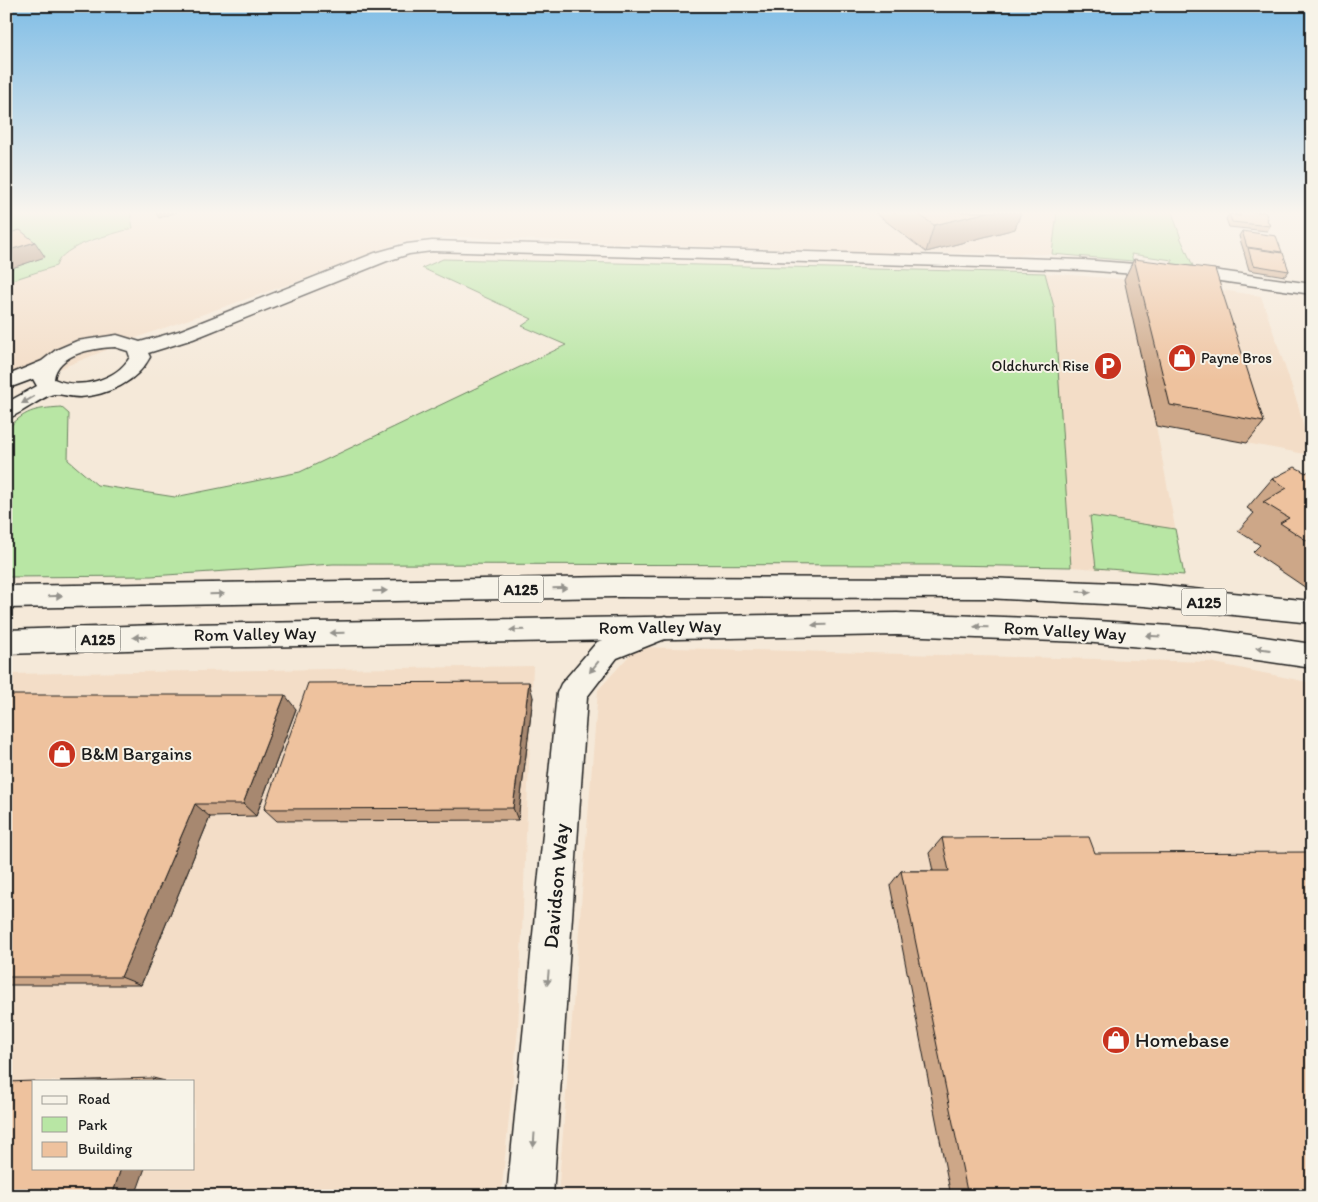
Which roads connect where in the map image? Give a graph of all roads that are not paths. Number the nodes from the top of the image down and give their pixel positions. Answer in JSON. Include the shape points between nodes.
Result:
{"nodes":[{"id":1,"x":353,"y":268,"type":"edge"},
{"id":2,"x":1120,"y":268,"type":"edge"},
{"id":3,"x":1312,"y":289,"type":"edge"},
{"id":4,"x":139,"y":348,"type":"junction"},
{"id":5,"x":48,"y":366,"type":"junction"},
{"id":6,"x":6,"y":383,"type":"edge"},
{"id":7,"x":50,"y":387,"type":"junction"},
{"id":8,"x":6,"y":412,"type":"edge"},
{"id":9,"x":6,"y":597,"type":"edge"},
{"id":10,"x":1312,"y":612,"type":"edge"},
{"id":11,"x":665,"y":627,"type":"junction"},
{"id":12,"x":6,"y":642,"type":"edge"},
{"id":13,"x":1312,"y":656,"type":"edge"},
{"id":14,"x":530,"y":1196,"type":"edge"}],
"edges":[{"from":1,"to":4,"type":"street","via":[[186,335]]},
{"from":2,"to":3,"type":"street"},
{"from":4,"to":5,"type":"street","via":[[116,340],[99,342],[67,352]]},
{"from":4,"to":7,"type":"street","via":[[142,355],[132,370],[106,384],[78,391]]},
{"from":5,"to":6,"type":"street"},
{"from":5,"to":7,"type":"street","via":[[43,378]]},
{"from":7,"to":8,"type":"street","one_way":true},
{"from":9,"to":10,"type":"street","number":"A125","one_way":true,"via":[[616,587],[986,588],[1144,595]]},
{"from":11,"to":12,"type":"street","name":"Rom Valley Way","number":"A125","one_way":true},
{"from":13,"to":11,"type":"street","name":"Rom Valley Way","number":"A125","one_way":true,"via":[[1201,640],[1083,631],[897,624]]},
{"from":11,"to":14,"type":"street","name":"Davidson Way","one_way":true,"via":[[607,650],[572,693]]}]}
